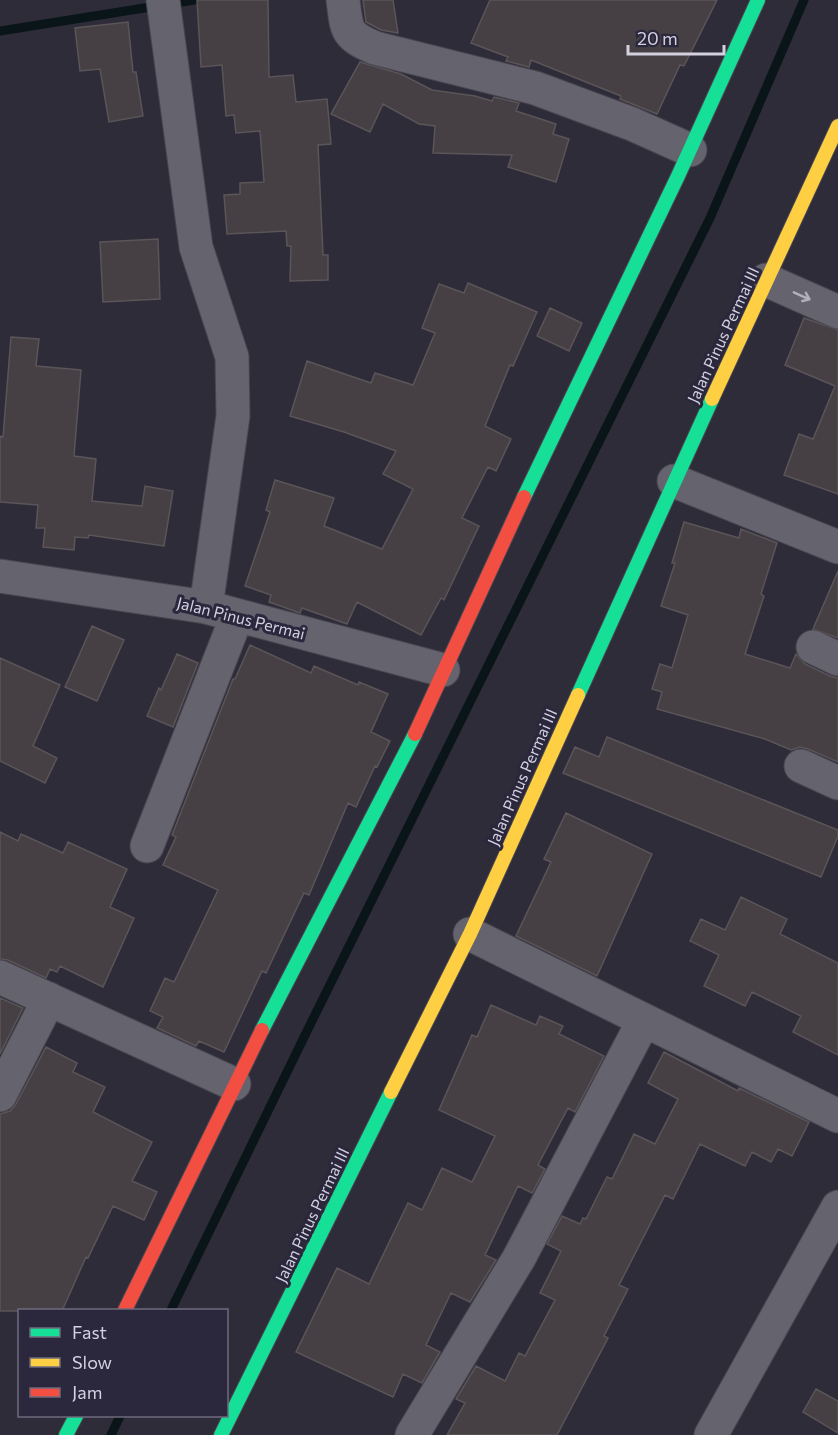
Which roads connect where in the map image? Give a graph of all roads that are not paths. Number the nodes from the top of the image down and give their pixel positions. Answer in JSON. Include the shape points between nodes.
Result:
{"nodes":[{"id":1,"x":163,"y":0,"type":"edge"},
{"id":2,"x":343,"y":0,"type":"edge"},
{"id":3,"x":758,"y":0,"type":"edge"},
{"id":4,"x":838,"y":126,"type":"edge"},
{"id":5,"x":690,"y":150,"type":"junction"},
{"id":6,"x":766,"y":280,"type":"junction"},
{"id":7,"x":838,"y":312,"type":"edge"},
{"id":8,"x":674,"y":481,"type":"junction"},
{"id":9,"x":838,"y":547,"type":"edge"},
{"id":10,"x":0,"y":576,"type":"edge"},
{"id":11,"x":206,"y":607,"type":"junction"},
{"id":12,"x":237,"y":616,"type":"junction"},
{"id":13,"x":443,"y":670,"type":"junction"},
{"id":14,"x":801,"y":766,"type":"dead end"},
{"id":15,"x":838,"y":783,"type":"edge"},
{"id":16,"x":147,"y":846,"type":"dead end"},
{"id":17,"x":470,"y":933,"type":"junction"},
{"id":18,"x":0,"y":977,"type":"edge"},
{"id":19,"x":49,"y":999,"type":"junction"},
{"id":20,"x":644,"y":1020,"type":"junction"},
{"id":21,"x":234,"y":1084,"type":"junction"},
{"id":22,"x":0,"y":1095,"type":"edge"},
{"id":23,"x":838,"y":1116,"type":"edge"},
{"id":24,"x":838,"y":1207,"type":"edge"},
{"id":25,"x":126,"y":1309,"type":"edge"},
{"id":26,"x":75,"y":1417,"type":"edge"},
{"id":27,"x":66,"y":1435,"type":"edge"},
{"id":28,"x":221,"y":1435,"type":"edge"},
{"id":29,"x":412,"y":1435,"type":"edge"},
{"id":30,"x":711,"y":1435,"type":"edge"}],
"edges":[{"from":1,"to":11,"type":"street","via":[[196,247],[232,357],[233,371],[232,416]]},
{"from":2,"to":5,"type":"street","via":[[348,31],[375,48],[535,88]]},
{"from":3,"to":5,"type":"street"},
{"from":4,"to":6,"type":"street","name":"Jalan Pinus Permai III"},
{"from":5,"to":13,"type":"street"},
{"from":6,"to":7,"type":"street","one_way":true},
{"from":6,"to":8,"type":"street","name":"Jalan Pinus Permai III"},
{"from":8,"to":9,"type":"street"},
{"from":8,"to":17,"type":"street","name":"Jalan Pinus Permai III"},
{"from":10,"to":11,"type":"street","name":"Jalan Pinus Permai"},
{"from":11,"to":12,"type":"street","name":"Jalan Pinus Permai"},
{"from":12,"to":13,"type":"street","name":"Jalan Pinus Permai"},
{"from":12,"to":16,"type":"street"},
{"from":13,"to":21,"type":"street","via":[[414,736]]},
{"from":14,"to":15,"type":"street"},
{"from":17,"to":20,"type":"street"},
{"from":17,"to":28,"type":"street","name":"Jalan Pinus Permai III"},
{"from":18,"to":19,"type":"street"},
{"from":19,"to":21,"type":"street"},
{"from":19,"to":22,"type":"street"},
{"from":20,"to":23,"type":"street"},
{"from":20,"to":29,"type":"street","via":[[519,1258]]},
{"from":21,"to":25,"type":"street"},
{"from":24,"to":30,"type":"street"},
{"from":26,"to":27,"type":"street"}]}
